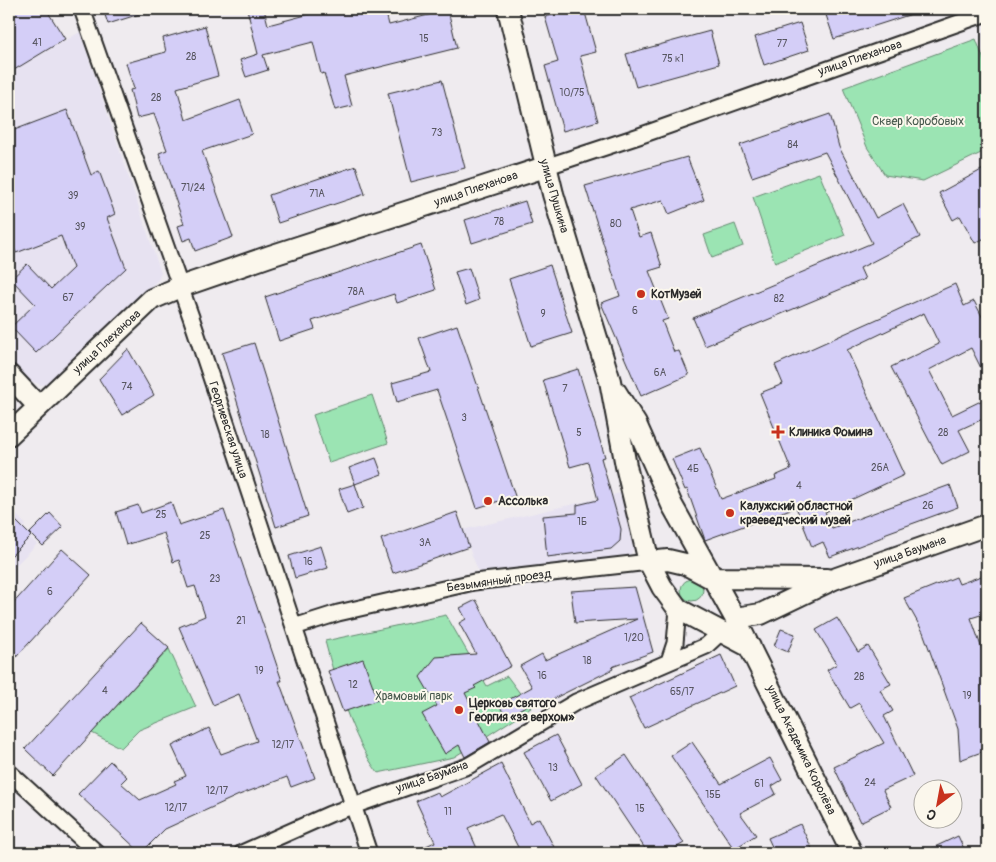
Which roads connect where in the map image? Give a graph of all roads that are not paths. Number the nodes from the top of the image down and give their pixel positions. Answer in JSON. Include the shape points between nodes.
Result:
{"nodes":[{"id":1,"x":82,"y":9,"type":"edge"},
{"id":2,"x":508,"y":9,"type":"edge"},
{"id":3,"x":987,"y":13,"type":"edge"},
{"id":4,"x":546,"y":166,"type":"junction"},
{"id":5,"x":180,"y":287,"type":"junction"},
{"id":6,"x":9,"y":375,"type":"edge"},
{"id":7,"x":610,"y":381,"type":"junction"},
{"id":8,"x":38,"y":406,"type":"junction"},
{"id":9,"x":9,"y":435,"type":"edge"},
{"id":10,"x":987,"y":525,"type":"edge"},
{"id":11,"x":649,"y":562,"type":"junction"},
{"id":12,"x":686,"y":564,"type":"junction"},
{"id":13,"x":711,"y":578,"type":"junction"},
{"id":14,"x":834,"y":579,"type":"junction"},
{"id":15,"x":662,"y":587,"type":"junction"},
{"id":16,"x":678,"y":609,"type":"junction"},
{"id":17,"x":728,"y":625,"type":"junction"},
{"id":18,"x":294,"y":627,"type":"junction"},
{"id":19,"x":669,"y":661,"type":"junction"},
{"id":20,"x":9,"y":772,"type":"edge"},
{"id":21,"x":352,"y":806,"type":"junction"},
{"id":22,"x":97,"y":853,"type":"edge"},
{"id":23,"x":242,"y":853,"type":"edge"},
{"id":24,"x":369,"y":853,"type":"edge"},
{"id":25,"x":852,"y":853,"type":"edge"}],
"edges":[{"from":1,"to":5,"type":"street","name":"Георгиевская улица"},
{"from":2,"to":4,"type":"street","name":"улица Пушкина"},
{"from":3,"to":4,"type":"street","name":"улица Плеханова"},
{"from":4,"to":5,"type":"street","name":"улица Плеханова"},
{"from":4,"to":7,"type":"street","name":"улица Пушкина"},
{"from":5,"to":8,"type":"street","name":"улица Плеханова","via":[[152,299]]},
{"from":5,"to":18,"type":"street","name":"Георгиевская улица"},
{"from":6,"to":8,"type":"street"},
{"from":7,"to":11,"type":"street","name":"улица Пушкина"},
{"from":7,"to":13,"type":"street","name":"улица Пушкина","via":[[636,424],[672,505]]},
{"from":8,"to":9,"type":"street","name":"улица Плеханова"},
{"from":10,"to":14,"type":"street","name":"улица Баумана"},
{"from":11,"to":12,"type":"street","via":[[668,560]]},
{"from":11,"to":15,"type":"street","name":"улица Пушкина"},
{"from":11,"to":18,"type":"street","name":"Безымянный проезд","via":[[474,582],[338,613]]},
{"from":12,"to":13,"type":"street"},
{"from":12,"to":15,"type":"street","via":[[673,566]]},
{"from":13,"to":14,"type":"street","name":"улица Баумана"},
{"from":13,"to":17,"type":"street","name":"улица Пушкина"},
{"from":14,"to":17,"type":"street","name":"улица Баумана","via":[[761,614]]},
{"from":15,"to":16,"type":"street","name":"улица Пушкина"},
{"from":16,"to":17,"type":"street"},
{"from":16,"to":19,"type":"street"},
{"from":17,"to":19,"type":"street","name":"улица Баумана","via":[[706,646]]},
{"from":17,"to":25,"type":"street","name":"улица Академика Королёва","via":[[750,647]]},
{"from":18,"to":21,"type":"street","name":"Георгиевская улица"},
{"from":19,"to":21,"type":"street","name":"улица Баумана","via":[[576,702],[468,766]]},
{"from":20,"to":22,"type":"street"},
{"from":21,"to":23,"type":"street","name":"улица Баумана"},
{"from":21,"to":24,"type":"street","name":"Георгиевская улица"}]}
